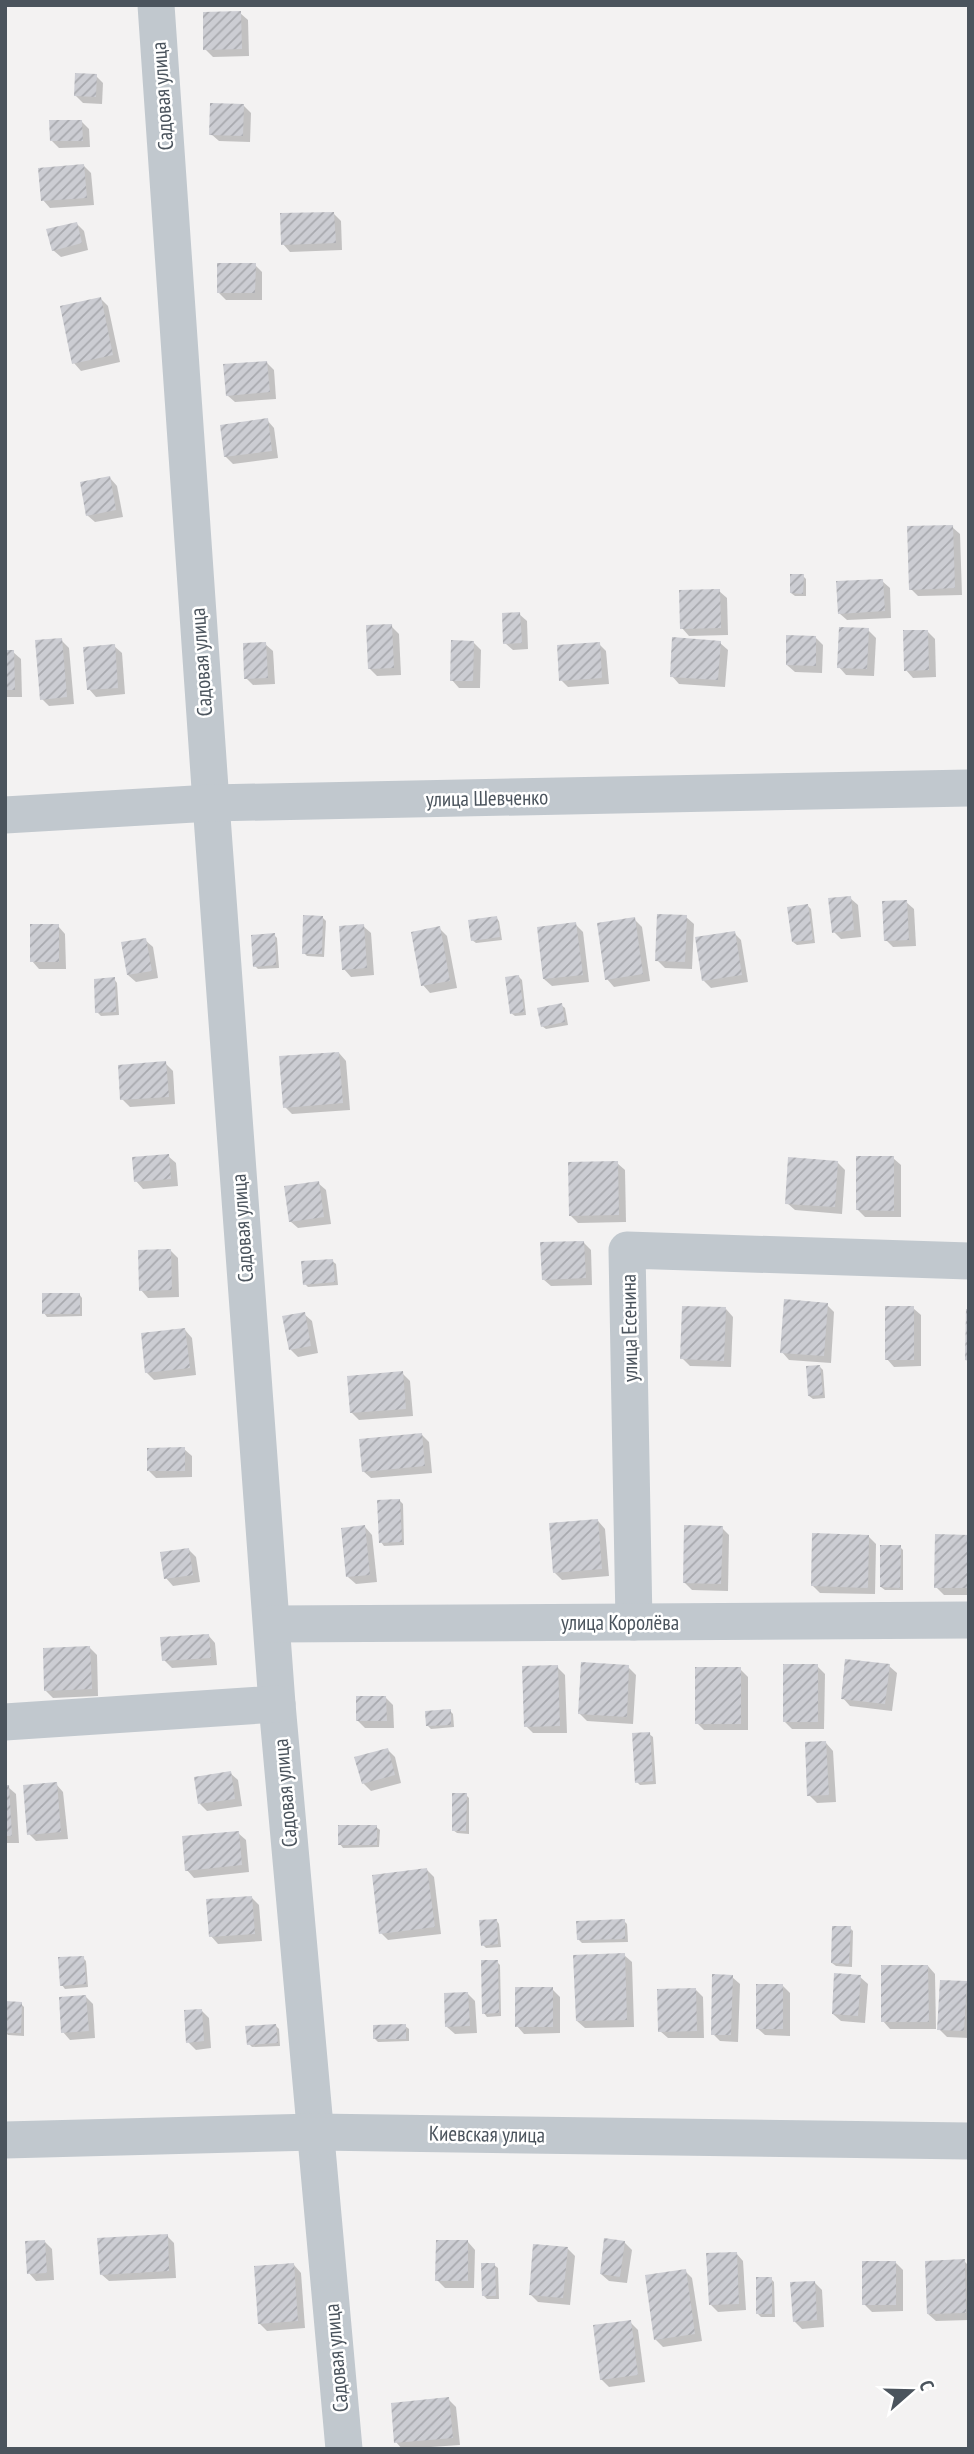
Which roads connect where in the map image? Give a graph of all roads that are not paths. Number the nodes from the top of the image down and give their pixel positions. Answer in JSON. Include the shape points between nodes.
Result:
{"nodes":[{"id":1,"x":156,"y":5,"type":"edge"},
{"id":2,"x":969,"y":788,"type":"edge"},
{"id":3,"x":211,"y":803,"type":"junction"},
{"id":4,"x":5,"y":815,"type":"edge"},
{"id":5,"x":969,"y":1261,"type":"edge"},
{"id":6,"x":969,"y":1620,"type":"edge"},
{"id":7,"x":634,"y":1622,"type":"junction"},
{"id":8,"x":272,"y":1624,"type":"junction"},
{"id":9,"x":278,"y":1703,"type":"junction"},
{"id":10,"x":5,"y":1722,"type":"edge"},
{"id":11,"x":315,"y":2132,"type":"junction"},
{"id":12,"x":5,"y":2140,"type":"edge"},
{"id":13,"x":969,"y":2141,"type":"edge"},
{"id":14,"x":344,"y":2449,"type":"edge"}],
"edges":[{"from":1,"to":3,"type":"street","name":"Садовая улица"},
{"from":2,"to":3,"type":"street","name":"улица Шевченко"},
{"from":3,"to":4,"type":"street","name":"улица Шевченко"},
{"from":3,"to":8,"type":"street","name":"Садовая улица"},
{"from":5,"to":7,"type":"street","name":"улица Есенина","via":[[627,1250]]},
{"from":6,"to":7,"type":"street","name":"улица Королёва"},
{"from":7,"to":8,"type":"street","name":"улица Королёва"},
{"from":8,"to":9,"type":"street","name":"Садовая улица"},
{"from":9,"to":10,"type":"street"},
{"from":9,"to":11,"type":"street","name":"Садовая улица"},
{"from":11,"to":12,"type":"street","name":"Киевская улица"},
{"from":11,"to":13,"type":"street","name":"Киевская улица"},
{"from":11,"to":14,"type":"street","name":"Садовая улица"}]}
